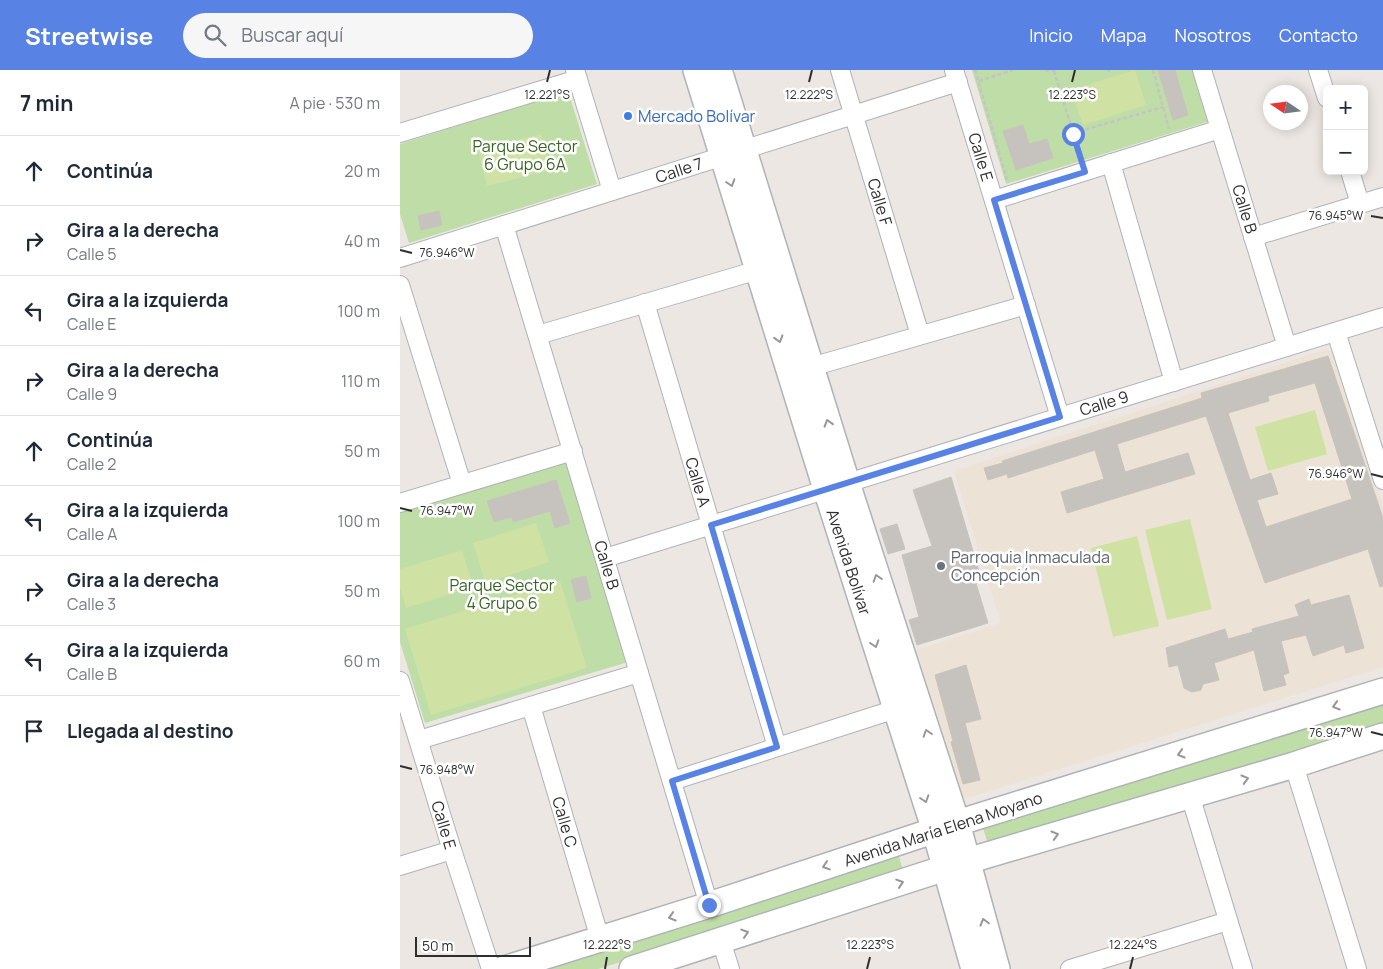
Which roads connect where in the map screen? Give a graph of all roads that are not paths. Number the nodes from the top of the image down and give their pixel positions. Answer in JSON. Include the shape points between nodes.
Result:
{"nodes":[{"id":1,"x":696,"y":70,"type":"edge"},
{"id":2,"x":719,"y":70,"type":"edge"},
{"id":3,"x":840,"y":70,"type":"edge"},
{"id":4,"x":1202,"y":70,"type":"edge"},
{"id":5,"x":1318,"y":70,"type":"edge"},
{"id":6,"x":577,"y":75,"type":"edge"},
{"id":7,"x":956,"y":76,"type":"edge"},
{"id":8,"x":1323,"y":86,"type":"edge"},
{"id":9,"x":854,"y":115,"type":"junction"},
{"id":10,"x":1220,"y":130,"type":"junction"},
{"id":11,"x":400,"y":133,"type":"edge"},
{"id":12,"x":733,"y":153,"type":"junction"},
{"id":13,"x":1111,"y":164,"type":"junction"},
{"id":14,"x":1351,"y":175,"type":"edge"},
{"id":15,"x":612,"y":191,"type":"junction"},
{"id":16,"x":1383,"y":197,"type":"edge"},
{"id":17,"x":994,"y":200,"type":"junction"},
{"id":18,"x":1360,"y":204,"type":"junction"},
{"id":19,"x":504,"y":225,"type":"junction"},
{"id":20,"x":1253,"y":237,"type":"junction"},
{"id":21,"x":400,"y":258,"type":"edge"},
{"id":22,"x":758,"y":270,"type":"junction"},
{"id":23,"x":400,"y":285,"type":"edge"},
{"id":24,"x":645,"y":303,"type":"junction"},
{"id":25,"x":1026,"y":305,"type":"junction"},
{"id":26,"x":1383,"y":317,"type":"edge"},
{"id":27,"x":1336,"y":332,"type":"junction"},
{"id":28,"x":538,"y":335,"type":"junction"},
{"id":29,"x":920,"y":335,"type":"junction"},
{"id":30,"x":1287,"y":347,"type":"junction"},
{"id":31,"x":811,"y":367,"type":"junction"},
{"id":32,"x":1174,"y":382,"type":"junction"},
{"id":33,"x":1060,"y":417,"type":"junction"},
{"id":34,"x":572,"y":451,"type":"junction"},
{"id":35,"x":1383,"y":480,"type":"edge"},
{"id":36,"x":462,"y":484,"type":"junction"},
{"id":37,"x":836,"y":486,"type":"junction"},
{"id":38,"x":400,"y":503,"type":"edge"},
{"id":39,"x":711,"y":525,"type":"junction"},
{"id":40,"x":605,"y":558,"type":"junction"},
{"id":41,"x":639,"y":673,"type":"junction"},
{"id":42,"x":400,"y":681,"type":"edge"},
{"id":43,"x":1383,"y":692,"type":"edge"},
{"id":44,"x":531,"y":706,"type":"junction"},
{"id":45,"x":896,"y":709,"type":"junction"},
{"id":46,"x":1383,"y":736,"type":"edge"},
{"id":47,"x":419,"y":740,"type":"junction"},
{"id":48,"x":777,"y":747,"type":"junction"},
{"id":49,"x":1294,"y":765,"type":"junction"},
{"id":50,"x":672,"y":781,"type":"junction"},
{"id":51,"x":1190,"y":796,"type":"junction"},
{"id":52,"x":946,"y":827,"type":"junction"},
{"id":53,"x":452,"y":850,"type":"junction"},
{"id":54,"x":956,"y":864,"type":"junction"},
{"id":55,"x":400,"y":866,"type":"edge"},
{"id":56,"x":709,"y":905,"type":"junction"},
{"id":57,"x":1228,"y":921,"type":"junction"},
{"id":58,"x":600,"y":939,"type":"junction"},
{"id":59,"x":721,"y":941,"type":"junction"},
{"id":60,"x":1114,"y":963,"type":"edge"},
{"id":61,"x":491,"y":969,"type":"edge"},
{"id":62,"x":504,"y":969,"type":"edge"},
{"id":63,"x":632,"y":969,"type":"edge"},
{"id":64,"x":730,"y":969,"type":"edge"},
{"id":65,"x":974,"y":969,"type":"edge"},
{"id":66,"x":997,"y":969,"type":"edge"},
{"id":67,"x":1070,"y":969,"type":"edge"},
{"id":68,"x":1242,"y":969,"type":"edge"},
{"id":69,"x":1357,"y":969,"type":"edge"}],
"edges":[{"from":1,"to":12,"type":"street","name":"Avenida Bolívar"},
{"from":2,"to":12,"type":"street","name":"Avenida Bolívar"},
{"from":3,"to":9,"type":"street","name":"Calle F"},
{"from":4,"to":10,"type":"street","name":"Calle B"},
{"from":5,"to":8,"type":"street"},
{"from":6,"to":11,"type":"street"},
{"from":6,"to":15,"type":"street"},
{"from":7,"to":9,"type":"street","name":"Calle 7"},
{"from":7,"to":17,"type":"street","name":"Calle E"},
{"from":9,"to":12,"type":"street","name":"Calle 7"},
{"from":9,"to":29,"type":"street","name":"Calle F"},
{"from":10,"to":13,"type":"street"},
{"from":10,"to":20,"type":"street","name":"Calle B"},
{"from":12,"to":15,"type":"street","name":"Calle 7"},
{"from":12,"to":22,"type":"street","name":"Avenida Bolívar","one_way":true},
{"from":12,"to":31,"type":"street","name":"Avenida Bolívar"},
{"from":13,"to":17,"type":"street"},
{"from":13,"to":32,"type":"street"},
{"from":14,"to":18,"type":"street"},
{"from":15,"to":19,"type":"street","name":"Calle 7"},
{"from":16,"to":18,"type":"street"},
{"from":17,"to":25,"type":"street","name":"Calle E"},
{"from":18,"to":20,"type":"street"},
{"from":19,"to":21,"type":"street","name":"Calle 7"},
{"from":19,"to":28,"type":"street","name":"Calle B"},
{"from":20,"to":30,"type":"street","name":"Calle B"},
{"from":22,"to":24,"type":"street"},
{"from":22,"to":37,"type":"street","name":"Avenida Bolívar","one_way":true},
{"from":23,"to":36,"type":"street"},
{"from":24,"to":28,"type":"street"},
{"from":24,"to":39,"type":"street","name":"Calle A"},
{"from":25,"to":29,"type":"street"},
{"from":25,"to":33,"type":"street","name":"Calle E"},
{"from":26,"to":27,"type":"street","name":"Calle 9"},
{"from":27,"to":30,"type":"street","name":"Calle 9"},
{"from":27,"to":35,"type":"street"},
{"from":28,"to":34,"type":"street","name":"Calle B"},
{"from":29,"to":31,"type":"street"},
{"from":30,"to":32,"type":"street","name":"Calle 9"},
{"from":37,"to":31,"type":"street","name":"Avenida Bolívar","one_way":true},
{"from":32,"to":33,"type":"street","name":"Calle 9"},
{"from":33,"to":37,"type":"street","name":"Calle 9"},
{"from":34,"to":36,"type":"street"},
{"from":34,"to":40,"type":"street","name":"Calle B"},
{"from":36,"to":38,"type":"street"},
{"from":37,"to":39,"type":"street","name":"Calle 9"},
{"from":37,"to":45,"type":"street","name":"Avenida Bolívar","one_way":true},
{"from":52,"to":37,"type":"street","name":"Avenida Bolívar","one_way":true},
{"from":39,"to":40,"type":"street","name":"Calle 9"},
{"from":39,"to":48,"type":"street","name":"Calle A"},
{"from":40,"to":41,"type":"street","name":"Calle B"},
{"from":41,"to":44,"type":"street"},
{"from":41,"to":50,"type":"street","name":"Calle B"},
{"from":42,"to":47,"type":"street","name":"Calle E"},
{"from":43,"to":52,"type":"street","name":"Avenida María Elena Moyano","one_way":true},
{"from":44,"to":47,"type":"street"},
{"from":44,"to":58,"type":"street","name":"Calle C"},
{"from":45,"to":48,"type":"street"},
{"from":45,"to":52,"type":"street","name":"Avenida Bolívar","one_way":true},
{"from":46,"to":49,"type":"street"},
{"from":47,"to":53,"type":"street","name":"Calle E"},
{"from":48,"to":50,"type":"street"},
{"from":51,"to":49,"type":"street","one_way":true},
{"from":49,"to":69,"type":"street"},
{"from":50,"to":56,"type":"street","name":"Calle B"},
{"from":54,"to":51,"type":"street","one_way":true},
{"from":51,"to":57,"type":"street"},
{"from":52,"to":54,"type":"street","name":"Avenida Bolívar"},
{"from":52,"to":56,"type":"street","name":"Avenida María Elena Moyano","one_way":true},
{"from":53,"to":55,"type":"street"},
{"from":53,"to":61,"type":"street","name":"Calle E"},
{"from":59,"to":54,"type":"street","one_way":true},
{"from":54,"to":65,"type":"street","name":"Avenida Bolívar"},
{"from":66,"to":54,"type":"street","name":"Avenida Bolívar","one_way":true},
{"from":56,"to":58,"type":"street","name":"Avenida María Elena Moyano","one_way":true},
{"from":57,"to":60,"type":"street"},
{"from":57,"to":68,"type":"street"},
{"from":58,"to":62,"type":"street","name":"Avenida María Elena Moyano"},
{"from":59,"to":63,"type":"street"},
{"from":59,"to":64,"type":"street"},
{"from":60,"to":67,"type":"street"}]}
